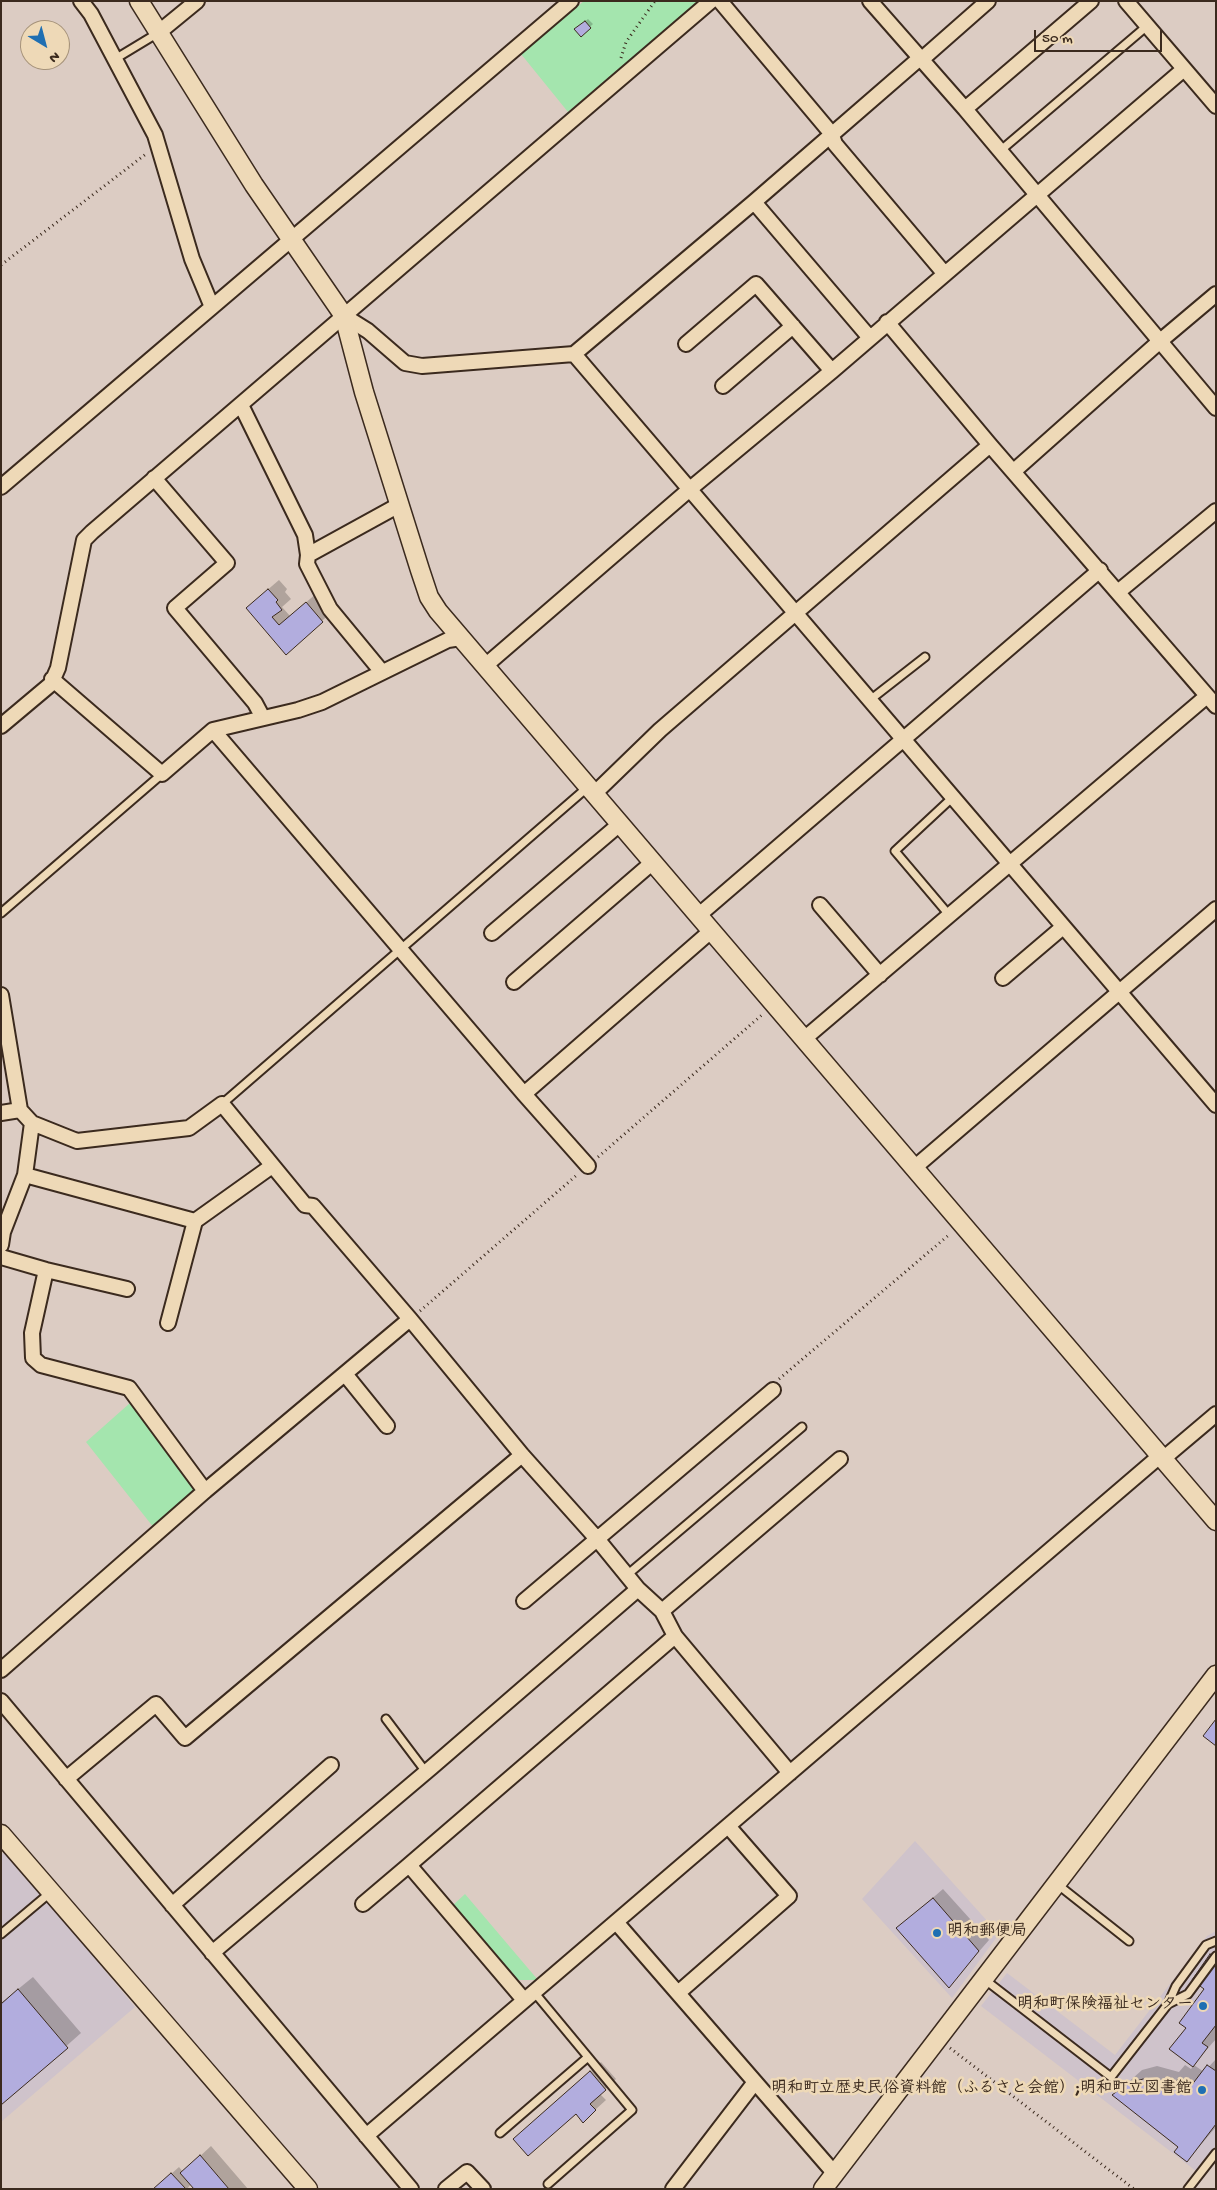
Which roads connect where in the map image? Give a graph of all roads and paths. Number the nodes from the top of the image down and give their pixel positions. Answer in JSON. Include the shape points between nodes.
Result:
{"nodes":[{"id":1,"x":81,"y":1,"type":"edge"},
{"id":2,"x":139,"y":1,"type":"edge"},
{"id":3,"x":196,"y":1,"type":"edge"},
{"id":4,"x":571,"y":1,"type":"edge"},
{"id":5,"x":655,"y":1,"type":"edge"},
{"id":6,"x":711,"y":1,"type":"edge"},
{"id":7,"x":720,"y":1,"type":"edge"},
{"id":8,"x":870,"y":1,"type":"edge"},
{"id":9,"x":988,"y":1,"type":"edge"},
{"id":10,"x":1091,"y":1,"type":"edge"},
{"id":11,"x":1126,"y":1,"type":"edge"},
{"id":12,"x":1148,"y":26,"type":"junction"},
{"id":13,"x":158,"y":33,"type":"junction"},
{"id":14,"x":114,"y":59,"type":"junction"},
{"id":15,"x":920,"y":59,"type":"junction"},
{"id":16,"x":1184,"y":69,"type":"junction"},
{"id":17,"x":628,"y":72,"type":"junction"},
{"id":18,"x":1216,"y":106,"type":"edge"},
{"id":19,"x":965,"y":109,"type":"junction"},
{"id":20,"x":831,"y":133,"type":"junction"},
{"id":21,"x":159,"y":145,"type":"junction"},
{"id":22,"x":1000,"y":151,"type":"junction"},
{"id":23,"x":1036,"y":194,"type":"junction"},
{"id":24,"x":754,"y":202,"type":"junction"},
{"id":25,"x":290,"y":240,"type":"junction"},
{"id":26,"x":1,"y":265,"type":"edge"},
{"id":27,"x":944,"y":273,"type":"junction"},
{"id":28,"x":1216,"y":294,"type":"edge"},
{"id":29,"x":212,"y":307,"type":"junction"},
{"id":30,"x":344,"y":316,"type":"junction"},
{"id":31,"x":887,"y":322,"type":"junction"},
{"id":32,"x":793,"y":326,"type":"junction"},
{"id":33,"x":870,"y":338,"type":"junction"},
{"id":34,"x":1159,"y":342,"type":"junction"},
{"id":35,"x":686,"y":344,"type":"dead end"},
{"id":36,"x":574,"y":354,"type":"junction"},
{"id":37,"x":832,"y":371,"type":"junction"},
{"id":38,"x":723,"y":386,"type":"dead end"},
{"id":39,"x":241,"y":405,"type":"junction"},
{"id":40,"x":1216,"y":408,"type":"edge"},
{"id":41,"x":990,"y":445,"type":"junction"},
{"id":42,"x":1014,"y":471,"type":"junction"},
{"id":43,"x":154,"y":478,"type":"junction"},
{"id":44,"x":1,"y":487,"type":"edge"},
{"id":45,"x":690,"y":489,"type":"junction"},
{"id":46,"x":399,"y":505,"type":"junction"},
{"id":47,"x":1216,"y":511,"type":"edge"},
{"id":48,"x":308,"y":555,"type":"junction"},
{"id":49,"x":1100,"y":570,"type":"junction"},
{"id":50,"x":1118,"y":592,"type":"junction"},
{"id":51,"x":796,"y":613,"type":"junction"},
{"id":52,"x":461,"y":638,"type":"junction"},
{"id":53,"x":925,"y":657,"type":"dead end"},
{"id":54,"x":486,"y":666,"type":"junction"},
{"id":55,"x":382,"y":672,"type":"junction"},
{"id":56,"x":52,"y":679,"type":"junction"},
{"id":57,"x":870,"y":700,"type":"junction"},
{"id":58,"x":1212,"y":701,"type":"edge"},
{"id":59,"x":263,"y":718,"type":"junction"},
{"id":60,"x":1,"y":726,"type":"edge"},
{"id":61,"x":213,"y":730,"type":"junction"},
{"id":62,"x":904,"y":739,"type":"junction"},
{"id":63,"x":162,"y":774,"type":"junction"},
{"id":64,"x":592,"y":790,"type":"junction"},
{"id":65,"x":953,"y":797,"type":"junction"},
{"id":66,"x":620,"y":823,"type":"junction"},
{"id":67,"x":653,"y":862,"type":"junction"},
{"id":68,"x":1010,"y":864,"type":"junction"},
{"id":69,"x":820,"y":905,"type":"dead end"},
{"id":70,"x":1216,"y":909,"type":"edge"},
{"id":71,"x":1,"y":913,"type":"edge"},
{"id":72,"x":699,"y":916,"type":"junction"},
{"id":73,"x":950,"y":916,"type":"junction"},
{"id":74,"x":1063,"y":927,"type":"junction"},
{"id":75,"x":711,"y":930,"type":"junction"},
{"id":76,"x":492,"y":933,"type":"dead end"},
{"id":77,"x":400,"y":948,"type":"junction"},
{"id":78,"x":880,"y":974,"type":"junction"},
{"id":79,"x":1003,"y":978,"type":"dead end"},
{"id":80,"x":514,"y":982,"type":"dead end"},
{"id":81,"x":1120,"y":992,"type":"junction"},
{"id":82,"x":1,"y":995,"type":"edge"},
{"id":83,"x":804,"y":1039,"type":"junction"},
{"id":84,"x":524,"y":1094,"type":"junction"},
{"id":85,"x":222,"y":1104,"type":"junction"},
{"id":86,"x":1216,"y":1105,"type":"edge"},
{"id":87,"x":20,"y":1110,"type":"junction"},
{"id":88,"x":1,"y":1113,"type":"edge"},
{"id":89,"x":32,"y":1123,"type":"junction"},
{"id":90,"x":272,"y":1166,"type":"junction"},
{"id":91,"x":588,"y":1166,"type":"dead end"},
{"id":92,"x":914,"y":1168,"type":"junction"},
{"id":93,"x":25,"y":1175,"type":"junction"},
{"id":94,"x":195,"y":1221,"type":"junction"},
{"id":95,"x":962,"y":1224,"type":"junction"},
{"id":96,"x":1,"y":1245,"type":"edge"},
{"id":97,"x":1,"y":1257,"type":"edge"},
{"id":98,"x":46,"y":1270,"type":"junction"},
{"id":99,"x":127,"y":1289,"type":"dead end"},
{"id":100,"x":410,"y":1319,"type":"junction"},
{"id":101,"x":168,"y":1323,"type":"dead end"},
{"id":102,"x":345,"y":1374,"type":"junction"},
{"id":103,"x":773,"y":1390,"type":"joint"},
{"id":104,"x":1216,"y":1414,"type":"edge"},
{"id":105,"x":387,"y":1426,"type":"dead end"},
{"id":106,"x":802,"y":1427,"type":"dead end"},
{"id":107,"x":522,"y":1455,"type":"junction"},
{"id":108,"x":1162,"y":1457,"type":"junction"},
{"id":109,"x":840,"y":1459,"type":"dead end"},
{"id":110,"x":205,"y":1491,"type":"junction"},
{"id":111,"x":1216,"y":1521,"type":"edge"},
{"id":112,"x":598,"y":1540,"type":"junction"},
{"id":113,"x":627,"y":1575,"type":"junction"},
{"id":114,"x":638,"y":1589,"type":"junction"},
{"id":115,"x":524,"y":1601,"type":"dead end"},
{"id":116,"x":662,"y":1611,"type":"junction"},
{"id":117,"x":675,"y":1636,"type":"junction"},
{"id":118,"x":1,"y":1670,"type":"edge"},
{"id":119,"x":1216,"y":1676,"type":"edge"},
{"id":120,"x":1,"y":1701,"type":"edge"},
{"id":121,"x":386,"y":1719,"type":"dead end"},
{"id":122,"x":331,"y":1765,"type":"dead end"},
{"id":123,"x":426,"y":1772,"type":"junction"},
{"id":124,"x":790,"y":1773,"type":"junction"},
{"id":125,"x":66,"y":1779,"type":"junction"},
{"id":126,"x":728,"y":1826,"type":"junction"},
{"id":127,"x":1,"y":1834,"type":"edge"},
{"id":128,"x":409,"y":1865,"type":"junction"},
{"id":129,"x":1057,"y":1884,"type":"junction"},
{"id":130,"x":52,"y":1892,"type":"junction"},
{"id":131,"x":362,"y":1904,"type":"dead end"},
{"id":132,"x":172,"y":1905,"type":"junction"},
{"id":133,"x":616,"y":1922,"type":"junction"},
{"id":134,"x":1,"y":1934,"type":"edge"},
{"id":135,"x":1130,"y":1941,"type":"dead end"},
{"id":136,"x":1216,"y":1942,"type":"edge"},
{"id":137,"x":212,"y":1953,"type":"junction"},
{"id":138,"x":1216,"y":1956,"type":"edge"},
{"id":139,"x":984,"y":1978,"type":"junction"},
{"id":140,"x":678,"y":1993,"type":"junction"},
{"id":141,"x":529,"y":1996,"type":"junction"},
{"id":142,"x":1168,"y":2004,"type":"junction"},
{"id":143,"x":938,"y":2039,"type":"junction"},
{"id":144,"x":588,"y":2057,"type":"junction"},
{"id":145,"x":754,"y":2082,"type":"junction"},
{"id":146,"x":500,"y":2133,"type":"dead end"},
{"id":147,"x":366,"y":2136,"type":"junction"},
{"id":148,"x":1216,"y":2153,"type":"edge"},
{"id":149,"x":835,"y":2174,"type":"junction"},
{"id":150,"x":548,"y":2184,"type":"dead end"},
{"id":151,"x":308,"y":2189,"type":"edge"},
{"id":152,"x":411,"y":2189,"type":"edge"},
{"id":153,"x":446,"y":2189,"type":"edge"},
{"id":154,"x":483,"y":2189,"type":"edge"},
{"id":155,"x":673,"y":2189,"type":"edge"},
{"id":156,"x":823,"y":2189,"type":"edge"},
{"id":157,"x":1134,"y":2189,"type":"edge"},
{"id":158,"x":1188,"y":2189,"type":"edge"}],
"edges":[{"from":1,"to":14,"type":"street"},
{"from":2,"to":13,"type":"street"},
{"from":3,"to":13,"type":"street"},
{"from":4,"to":25,"type":"street"},
{"from":5,"to":17,"type":"path","via":[[626,42],[621,58]]},
{"from":6,"to":17,"type":"street"},
{"from":7,"to":20,"type":"street"},
{"from":8,"to":15,"type":"street"},
{"from":9,"to":15,"type":"street"},
{"from":10,"to":19,"type":"street"},
{"from":11,"to":12,"type":"street"},
{"from":12,"to":16,"type":"street"},
{"from":12,"to":22,"type":"lane"},
{"from":13,"to":14,"type":"lane"},
{"from":13,"to":25,"type":"street"},
{"from":14,"to":21,"type":"street"},
{"from":15,"to":19,"type":"street"},
{"from":15,"to":20,"type":"street"},
{"from":16,"to":18,"type":"street"},
{"from":16,"to":23,"type":"street"},
{"from":17,"to":30,"type":"street"},
{"from":19,"to":22,"type":"street"},
{"from":20,"to":24,"type":"street"},
{"from":20,"to":27,"type":"street","via":[[835,144]]},
{"from":21,"to":26,"type":"path"},
{"from":21,"to":29,"type":"street","via":[[192,259]]},
{"from":22,"to":23,"type":"street"},
{"from":23,"to":27,"type":"street"},
{"from":23,"to":34,"type":"street"},
{"from":24,"to":33,"type":"street"},
{"from":24,"to":36,"type":"street"},
{"from":25,"to":29,"type":"street"},
{"from":25,"to":30,"type":"street"},
{"from":27,"to":31,"type":"street"},
{"from":28,"to":34,"type":"street"},
{"from":29,"to":44,"type":"street"},
{"from":30,"to":36,"type":"street","via":[[368,331],[405,363],[422,366]]},
{"from":30,"to":39,"type":"street"},
{"from":30,"to":46,"type":"street"},
{"from":31,"to":33,"type":"street"},
{"from":31,"to":41,"type":"street"},
{"from":32,"to":35,"type":"street","via":[[756,284]]},
{"from":32,"to":37,"type":"street"},
{"from":32,"to":38,"type":"street"},
{"from":33,"to":37,"type":"street"},
{"from":34,"to":40,"type":"street"},
{"from":34,"to":42,"type":"street"},
{"from":36,"to":45,"type":"street"},
{"from":37,"to":45,"type":"street"},
{"from":39,"to":43,"type":"street"},
{"from":39,"to":48,"type":"street","via":[[305,535]]},
{"from":41,"to":42,"type":"street"},
{"from":41,"to":51,"type":"street"},
{"from":42,"to":49,"type":"street"},
{"from":43,"to":56,"type":"street","via":[[84,540],[58,668]]},
{"from":43,"to":59,"type":"street","via":[[227,563],[175,608],[255,703]]},
{"from":45,"to":51,"type":"street"},
{"from":45,"to":54,"type":"street"},
{"from":46,"to":48,"type":"street"},
{"from":46,"to":52,"type":"street","via":[[429,597]]},
{"from":47,"to":50,"type":"street"},
{"from":48,"to":55,"type":"street","via":[[308,564],[330,609]]},
{"from":49,"to":50,"type":"street"},
{"from":49,"to":62,"type":"street"},
{"from":50,"to":58,"type":"street"},
{"from":51,"to":57,"type":"street"},
{"from":51,"to":64,"type":"street"},
{"from":52,"to":54,"type":"street"},
{"from":52,"to":55,"type":"street","via":[[448,640]]},
{"from":53,"to":57,"type":"lane"},
{"from":54,"to":64,"type":"street"},
{"from":55,"to":59,"type":"street","via":[[322,702]]},
{"from":56,"to":60,"type":"street","via":[[51,684]]},
{"from":56,"to":63,"type":"street"},
{"from":57,"to":62,"type":"street"},
{"from":58,"to":68,"type":"street"},
{"from":59,"to":61,"type":"street"},
{"from":61,"to":63,"type":"street"},
{"from":61,"to":77,"type":"street"},
{"from":62,"to":65,"type":"street"},
{"from":62,"to":72,"type":"street"},
{"from":63,"to":71,"type":"lane"},
{"from":64,"to":66,"type":"street"},
{"from":64,"to":77,"type":"lane"},
{"from":65,"to":68,"type":"street"},
{"from":65,"to":73,"type":"lane","via":[[896,851]]},
{"from":66,"to":67,"type":"street"},
{"from":66,"to":76,"type":"street"},
{"from":67,"to":72,"type":"street"},
{"from":67,"to":80,"type":"street"},
{"from":68,"to":73,"type":"street"},
{"from":68,"to":74,"type":"street"},
{"from":69,"to":78,"type":"street"},
{"from":70,"to":81,"type":"street"},
{"from":72,"to":75,"type":"street"},
{"from":73,"to":78,"type":"street"},
{"from":74,"to":79,"type":"street"},
{"from":74,"to":81,"type":"street"},
{"from":75,"to":83,"type":"street"},
{"from":75,"to":84,"type":"street"},
{"from":77,"to":84,"type":"street"},
{"from":77,"to":85,"type":"lane"},
{"from":78,"to":83,"type":"street"},
{"from":81,"to":86,"type":"street"},
{"from":81,"to":92,"type":"street"},
{"from":82,"to":87,"type":"street"},
{"from":83,"to":92,"type":"street"},
{"from":84,"to":91,"type":"street"},
{"from":85,"to":89,"type":"street","via":[[189,1128],[77,1141]]},
{"from":85,"to":90,"type":"street"},
{"from":87,"to":88,"type":"street"},
{"from":87,"to":89,"type":"street"},
{"from":89,"to":93,"type":"street"},
{"from":90,"to":94,"type":"street"},
{"from":90,"to":100,"type":"street","via":[[304,1205],[313,1206]]},
{"from":92,"to":95,"type":"street"},
{"from":93,"to":94,"type":"street"},
{"from":93,"to":96,"type":"street"},
{"from":94,"to":101,"type":"street"},
{"from":95,"to":103,"type":"path","via":[[777,1381]]},
{"from":95,"to":108,"type":"street"},
{"from":97,"to":98,"type":"street"},
{"from":98,"to":99,"type":"street"},
{"from":98,"to":110,"type":"street","via":[[32,1333],[33,1358],[41,1365],[129,1388]]},
{"from":100,"to":102,"type":"street"},
{"from":100,"to":107,"type":"street"},
{"from":102,"to":105,"type":"street"},
{"from":102,"to":110,"type":"street"},
{"from":103,"to":112,"type":"street"},
{"from":104,"to":108,"type":"street"},
{"from":106,"to":113,"type":"lane"},
{"from":107,"to":112,"type":"street"},
{"from":107,"to":125,"type":"street","via":[[185,1738],[156,1704]]},
{"from":108,"to":111,"type":"street"},
{"from":108,"to":124,"type":"street"},
{"from":109,"to":116,"type":"street"},
{"from":110,"to":118,"type":"street"},
{"from":112,"to":113,"type":"street"},
{"from":112,"to":115,"type":"street"},
{"from":113,"to":114,"type":"street"},
{"from":114,"to":116,"type":"street"},
{"from":114,"to":123,"type":"street"},
{"from":116,"to":117,"type":"street"},
{"from":117,"to":124,"type":"street"},
{"from":117,"to":128,"type":"street"},
{"from":119,"to":129,"type":"street"},
{"from":120,"to":125,"type":"street"},
{"from":121,"to":123,"type":"lane"},
{"from":122,"to":132,"type":"street"},
{"from":123,"to":137,"type":"street"},
{"from":124,"to":126,"type":"street"},
{"from":125,"to":132,"type":"street"},
{"from":126,"to":133,"type":"street"},
{"from":126,"to":140,"type":"street","via":[[789,1896]]},
{"from":127,"to":130,"type":"street"},
{"from":128,"to":131,"type":"street"},
{"from":128,"to":141,"type":"street"},
{"from":129,"to":135,"type":"lane"},
{"from":129,"to":139,"type":"street"},
{"from":130,"to":134,"type":"lane"},
{"from":130,"to":151,"type":"street"},
{"from":132,"to":137,"type":"street"},
{"from":133,"to":140,"type":"street"},
{"from":133,"to":141,"type":"street"},
{"from":136,"to":142,"type":"lane","via":[[1206,1946],[1176,1986]]},
{"from":137,"to":147,"type":"street"},
{"from":138,"to":142,"type":"lane","via":[[1188,1994]]},
{"from":139,"to":142,"type":"lane","via":[[1111,2077]]},
{"from":139,"to":143,"type":"street"},
{"from":140,"to":145,"type":"street"},
{"from":141,"to":144,"type":"lane"},
{"from":141,"to":147,"type":"street"},
{"from":143,"to":149,"type":"street"},
{"from":143,"to":157,"type":"path"},
{"from":144,"to":146,"type":"lane"},
{"from":144,"to":150,"type":"lane","via":[[632,2110]]},
{"from":145,"to":149,"type":"street"},
{"from":145,"to":155,"type":"street"},
{"from":147,"to":152,"type":"street"},
{"from":148,"to":158,"type":"lane"},
{"from":149,"to":156,"type":"street"},
{"from":153,"to":154,"type":"street","via":[[467,2172]]}]}
